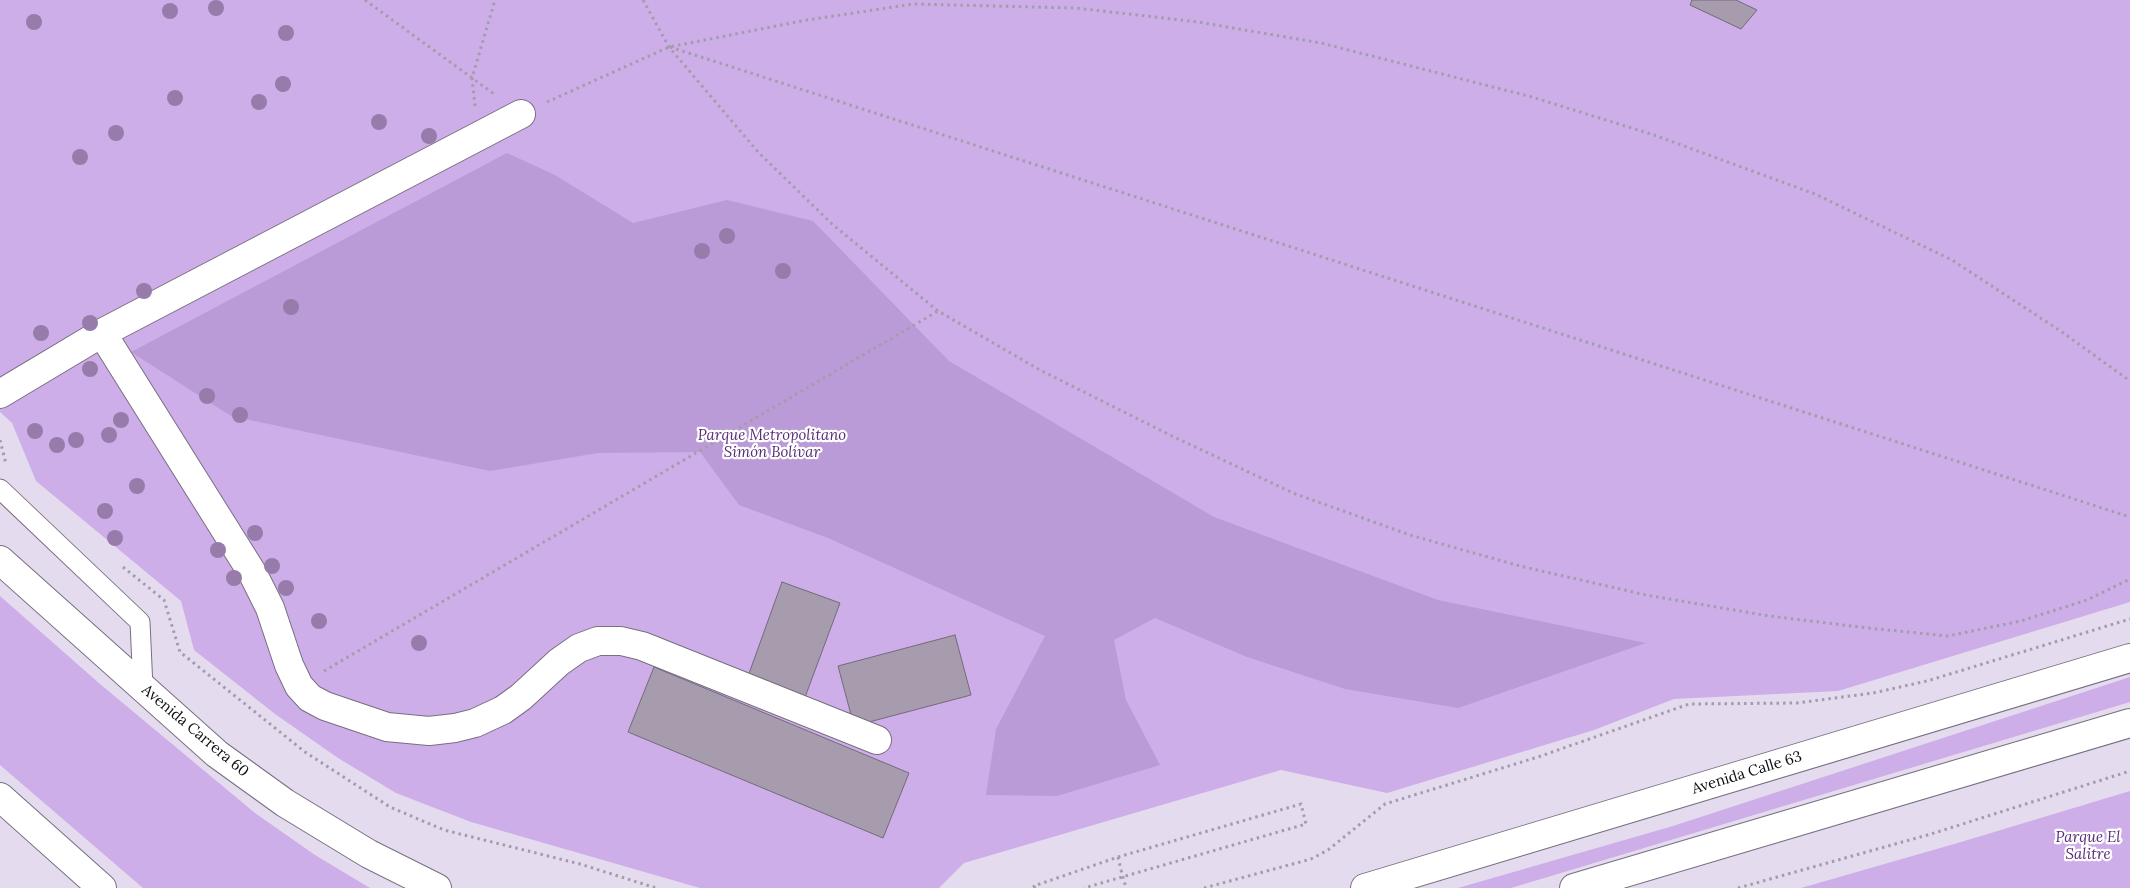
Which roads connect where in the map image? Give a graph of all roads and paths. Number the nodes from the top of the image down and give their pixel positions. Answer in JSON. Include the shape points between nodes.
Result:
{"nodes":[{"id":1,"x":364,"y":0,"type":"edge"},
{"id":2,"x":495,"y":0,"type":"edge"},
{"id":3,"x":643,"y":0,"type":"edge"},
{"id":4,"x":669,"y":47,"type":"junction"},
{"id":5,"x":472,"y":78,"type":"junction"},
{"id":6,"x":521,"y":114,"type":"junction"},
{"id":7,"x":478,"y":136,"type":"junction"},
{"id":8,"x":938,"y":311,"type":"junction"},
{"id":9,"x":102,"y":333,"type":"junction"},
{"id":10,"x":2130,"y":381,"type":"edge"},
{"id":11,"x":0,"y":394,"type":"edge"},
{"id":12,"x":0,"y":489,"type":"edge"},
{"id":13,"x":2130,"y":517,"type":"edge"},
{"id":14,"x":0,"y":560,"type":"edge"},
{"id":15,"x":2130,"y":579,"type":"edge"},
{"id":16,"x":2130,"y":619,"type":"edge"},
{"id":17,"x":2130,"y":658,"type":"edge"},
{"id":18,"x":299,"y":686,"type":"junction"},
{"id":19,"x":143,"y":688,"type":"junction"},
{"id":20,"x":2130,"y":722,"type":"edge"},
{"id":21,"x":877,"y":740,"type":"dead end"},
{"id":22,"x":2130,"y":771,"type":"edge"},
{"id":23,"x":0,"y":797,"type":"edge"},
{"id":24,"x":1118,"y":858,"type":"junction"},
{"id":25,"x":1035,"y":887,"type":"edge"},
{"id":26,"x":102,"y":888,"type":"edge"},
{"id":27,"x":437,"y":888,"type":"edge"},
{"id":28,"x":1084,"y":888,"type":"edge"},
{"id":29,"x":1126,"y":888,"type":"edge"},
{"id":30,"x":1204,"y":888,"type":"edge"},
{"id":31,"x":1365,"y":888,"type":"edge"},
{"id":32,"x":1574,"y":888,"type":"edge"},
{"id":33,"x":1738,"y":888,"type":"edge"}],
"edges":[{"from":1,"to":5,"type":"path"},
{"from":2,"to":5,"type":"path"},
{"from":3,"to":4,"type":"path"},
{"from":4,"to":6,"type":"path"},
{"from":4,"to":8,"type":"path","via":[[758,152],[825,218]]},
{"from":4,"to":10,"type":"path","via":[[807,20],[913,4],[1076,8],[1198,22],[1321,43],[1532,97],[1654,135],[1815,194],[1952,260]]},
{"from":4,"to":13,"type":"path"},
{"from":5,"to":6,"type":"path"},
{"from":5,"to":7,"type":"path"},
{"from":6,"to":7,"type":"main road"},
{"from":7,"to":9,"type":"main road"},
{"from":8,"to":15,"type":"path","via":[[1040,370],[1293,493],[1419,538],[1520,566],[1646,595],[1769,616],[1948,636],[2021,621],[2087,600]]},
{"from":8,"to":18,"type":"path"},
{"from":9,"to":11,"type":"main road"},
{"from":9,"to":18,"type":"main road","via":[[253,574],[270,608]]},
{"from":12,"to":19,"type":"lane","via":[[140,622]]},
{"from":14,"to":19,"type":"main road","name":"Avenida Carrera 60"},
{"from":16,"to":30,"type":"path","via":[[1927,681],[1873,693],[1797,703],[1688,704],[1538,757],[1385,804],[1328,850],[1311,859]]},
{"from":17,"to":31,"type":"main road","name":"Avenida Calle 63"},
{"from":18,"to":21,"type":"main road","via":[[310,698],[325,706],[386,727],[429,731],[455,728],[502,710],[579,648],[598,641],[621,641],[642,646]]},
{"from":19,"to":27,"type":"main road","name":"Avenida Carrera 60","via":[[217,754],[285,803],[369,854]]},
{"from":20,"to":32,"type":"main road"},
{"from":22,"to":33,"type":"path","via":[[1931,834]]},
{"from":23,"to":26,"type":"main road"},
{"from":24,"to":25,"type":"path"},
{"from":24,"to":28,"type":"path","via":[[1301,804],[1306,824]]},
{"from":24,"to":29,"type":"path","bridge":true}]}
